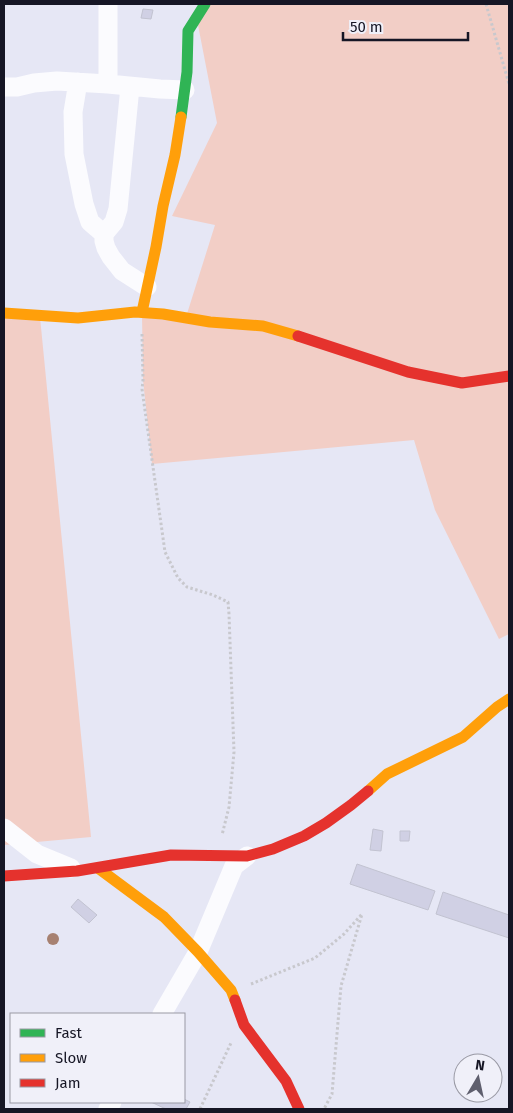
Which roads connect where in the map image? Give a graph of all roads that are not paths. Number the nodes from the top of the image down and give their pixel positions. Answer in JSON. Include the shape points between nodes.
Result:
{"nodes":[{"id":1,"x":108,"y":4,"type":"edge"},
{"id":2,"x":205,"y":4,"type":"edge"},
{"id":3,"x":78,"y":82,"type":"junction"},
{"id":4,"x":108,"y":84,"type":"junction"},
{"id":5,"x":4,"y":87,"type":"edge"},
{"id":6,"x":130,"y":87,"type":"junction"},
{"id":7,"x":185,"y":90,"type":"junction"},
{"id":8,"x":104,"y":234,"type":"junction"},
{"id":9,"x":147,"y":288,"type":"junction"},
{"id":10,"x":142,"y":312,"type":"junction"},
{"id":11,"x":4,"y":313,"type":"edge"},
{"id":12,"x":509,"y":376,"type":"edge"},
{"id":13,"x":509,"y":699,"type":"edge"},
{"id":14,"x":4,"y":828,"type":"edge"},
{"id":15,"x":247,"y":856,"type":"junction"},
{"id":16,"x":98,"y":868,"type":"junction"},
{"id":17,"x":77,"y":870,"type":"junction"},
{"id":18,"x":4,"y":876,"type":"edge"},
{"id":19,"x":198,"y":952,"type":"junction"},
{"id":20,"x":163,"y":1013,"type":"edge"},
{"id":21,"x":299,"y":1109,"type":"edge"}],
"edges":[{"from":1,"to":4,"type":"street"},
{"from":2,"to":7,"type":"street","via":[[188,32]]},
{"from":3,"to":4,"type":"street"},
{"from":3,"to":5,"type":"street"},
{"from":3,"to":8,"type":"street","via":[[72,112],[74,154],[90,222]]},
{"from":4,"to":6,"type":"street"},
{"from":6,"to":7,"type":"street"},
{"from":6,"to":8,"type":"street","via":[[118,209],[114,222]]},
{"from":7,"to":9,"type":"street"},
{"from":8,"to":9,"type":"street","via":[[106,248],[116,264]]},
{"from":9,"to":10,"type":"street"},
{"from":10,"to":11,"type":"street","via":[[78,318]]},
{"from":10,"to":12,"type":"street","via":[[264,326],[408,372],[462,383]]},
{"from":13,"to":15,"type":"street","via":[[463,737],[386,774],[326,823],[273,850]]},
{"from":14,"to":17,"type":"street","via":[[37,854]]},
{"from":15,"to":16,"type":"street","via":[[171,854]]},
{"from":15,"to":19,"type":"street","via":[[234,866]]},
{"from":16,"to":17,"type":"street"},
{"from":16,"to":19,"type":"street","via":[[164,917]]},
{"from":17,"to":18,"type":"street"},
{"from":19,"to":20,"type":"street"},
{"from":19,"to":21,"type":"street","via":[[231,990],[244,1026],[286,1081]]}]}
